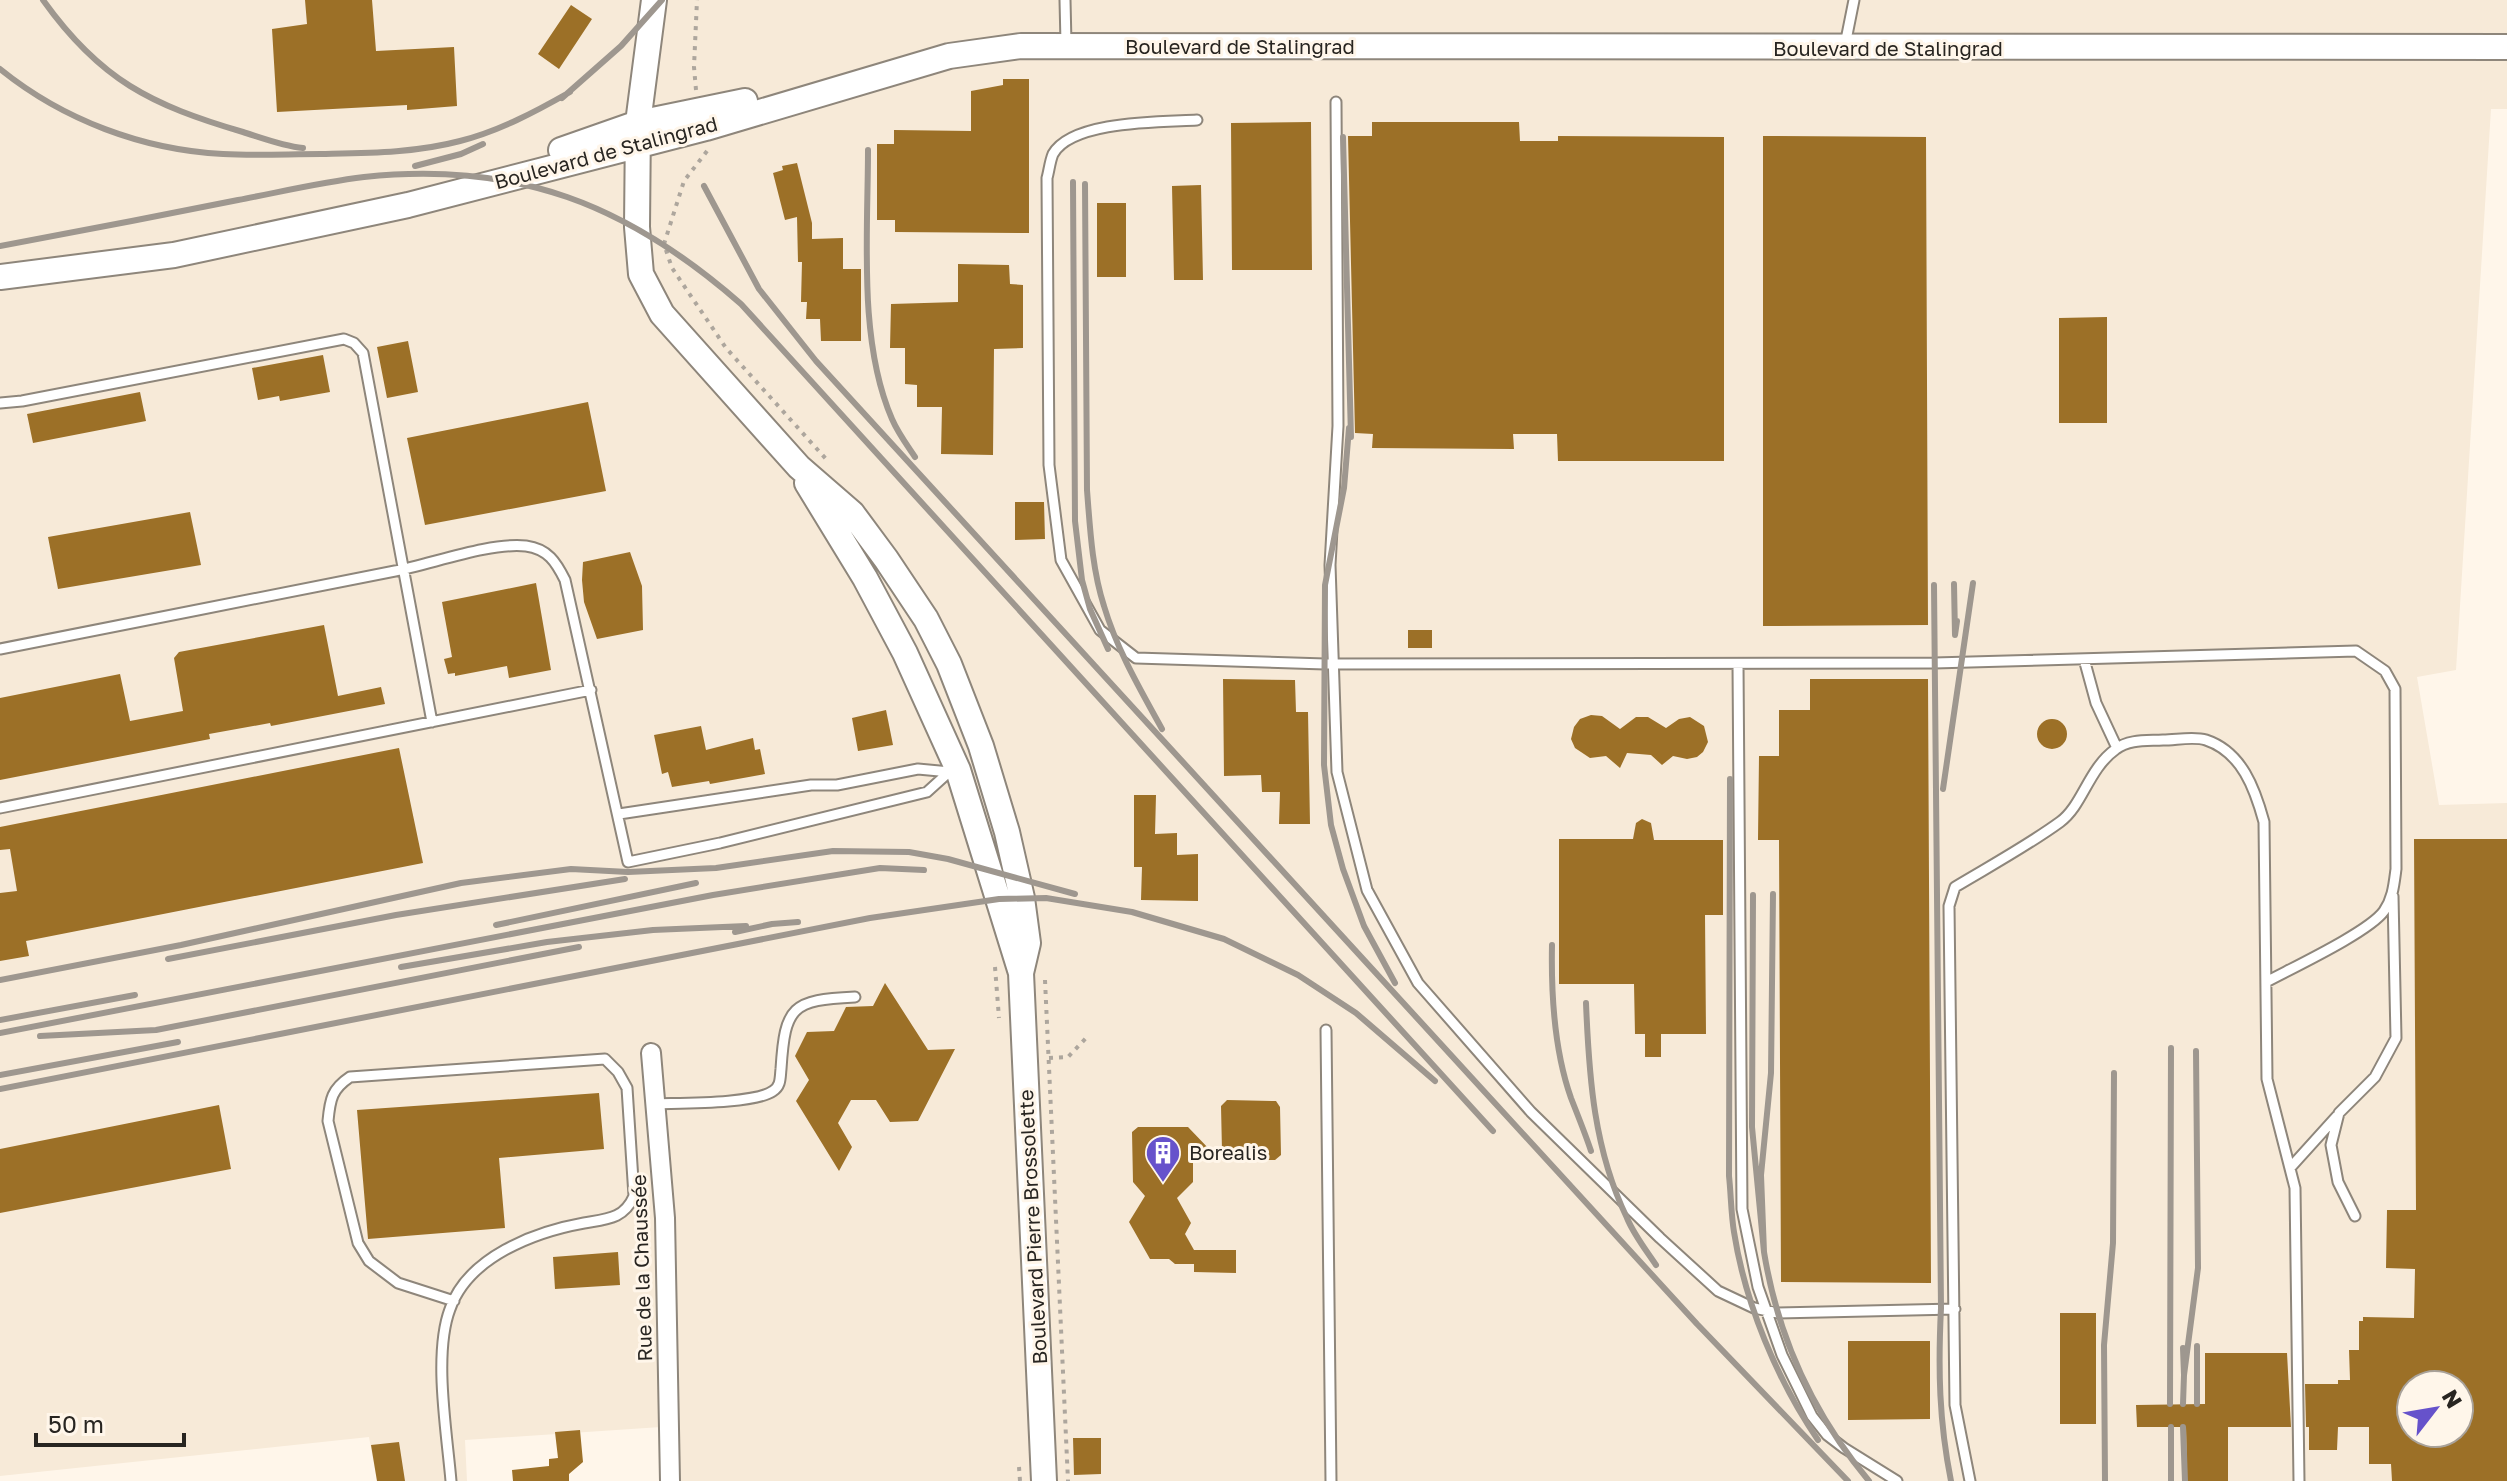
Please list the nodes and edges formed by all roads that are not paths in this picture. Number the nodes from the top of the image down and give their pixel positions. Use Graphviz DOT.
graph roads {
  1 [pos="654,0"];
  2 [pos="1065,0"];
  3 [pos="1854,0"];
  4 [pos="1066,46"];
  5 [pos="2507,47"];
  6 [pos="1844,48"];
  7 [pos="866,80"];
  8 [pos="1336,102"];
  9 [pos="1197,120"];
  10 [pos="638,142"];
  11 [pos="0,277"];
  12 [pos="0,403"];
  13 [pos="799,467"];
  14 [pos="403,570"];
  15 [pos="0,649"];
  16 [pos="2084,659"];
  17 [pos="1335,664"];
  18 [pos="1738,664"];
  19 [pos="591,690"];
  20 [pos="432,722"];
  21 [pos="2117,748"];
  22 [pos="986,761"];
  23 [pos="953,771"];
  24 [pos="0,808"];
  25 [pos="619,814"];
  26 [pos="2393,893"];
  27 [pos="1021,973"];
  28 [pos="2266,982"];
  29 [pos="855,997"];
  30 [pos="1326,1030"];
  31 [pos="651,1053"];
  32 [pos="655,1104"];
  33 [pos="2339,1113"];
  34 [pos="2290,1168"];
  35 [pos="2355,1216"];
  36 [pos="454,1301"];
  37 [pos="1955,1309"];
  38 [pos="1766,1310"];
  39 [pos="451,1481"];
  40 [pos="670,1481"];
  41 [pos="1044,1481"];
  42 [pos="1331,1481"];
  43 [pos="1897,1481"];
  44 [pos="1970,1481"];
  45 [pos="2299,1481"];
  1 -- 10 [label="main road, Boulevard Pierre Brossolette"];
  2 -- 4 [label="lane"];
  3 -- 6 [label="lane"];
  4 -- 6 [label="main road, Boulevard de Stalingrad"];
  4 -- 7 [label="main road, Boulevard de Stalingrad"];
  5 -- 6 [label="main road, Boulevard de Stalingrad"];
  7 -- 10 [label="main road, Boulevard de Stalingrad"];
  7 -- 10 [label="main road"];
  7 -- 10 [label="main road"];
  8 -- 17 [label="lane"];
  9 -- 17 [label="lane"];
  10 -- 11 [label="main road, Boulevard de Stalingrad"];
  10 -- 13 [label="main road, Boulevard Pierre Brossolette"];
  12 -- 14 [label="lane"];
  13 -- 22 [label="main road, Boulevard Pierre Brossolette"];
  13 -- 23 [label="main road, Boulevard Pierre Brossolette"];
  14 -- 15 [label="lane"];
  14 -- 19 [label="lane"];
  14 -- 20 [label="lane"];
  16 -- 18 [label="lane"];
  16 -- 21 [label="lane"];
  16 -- 26 [label="lane"];
  17 -- 18 [label="lane"];
  17 -- 38 [label="lane"];
  18 -- 38 [label="lane"];
  19 -- 20 [label="lane"];
  19 -- 25 [label="lane"];
  20 -- 24 [label="lane"];
  21 -- 28 [label="lane"];
  21 -- 37 [label="lane"];
  22 -- 23 [label="main road"];
  22 -- 27 [label="main road, Boulevard Pierre Brossolette"];
  23 -- 25 [label="lane"];
  23 -- 25 [label="lane"];
  23 -- 27 [label="main road, Boulevard Pierre Brossolette"];
  26 -- 28 [label="lane"];
  26 -- 33 [label="lane"];
  27 -- 41 [label="main road, Boulevard Pierre Brossolette"];
  28 -- 34 [label="lane"];
  29 -- 32 [label="lane"];
  30 -- 42 [label="lane"];
  31 -- 32 [label="street, Rue de la Chaussée"];
  32 -- 40 [label="street, Rue de la Chaussée"];
  33 -- 34 [label="lane"];
  33 -- 35 [label="lane"];
  34 -- 45 [label="lane"];
  36 -- 36 [label="lane"];
  36 -- 39 [label="lane"];
  37 -- 38 [label="lane"];
  37 -- 44 [label="lane"];
  38 -- 43 [label="lane"];
}
